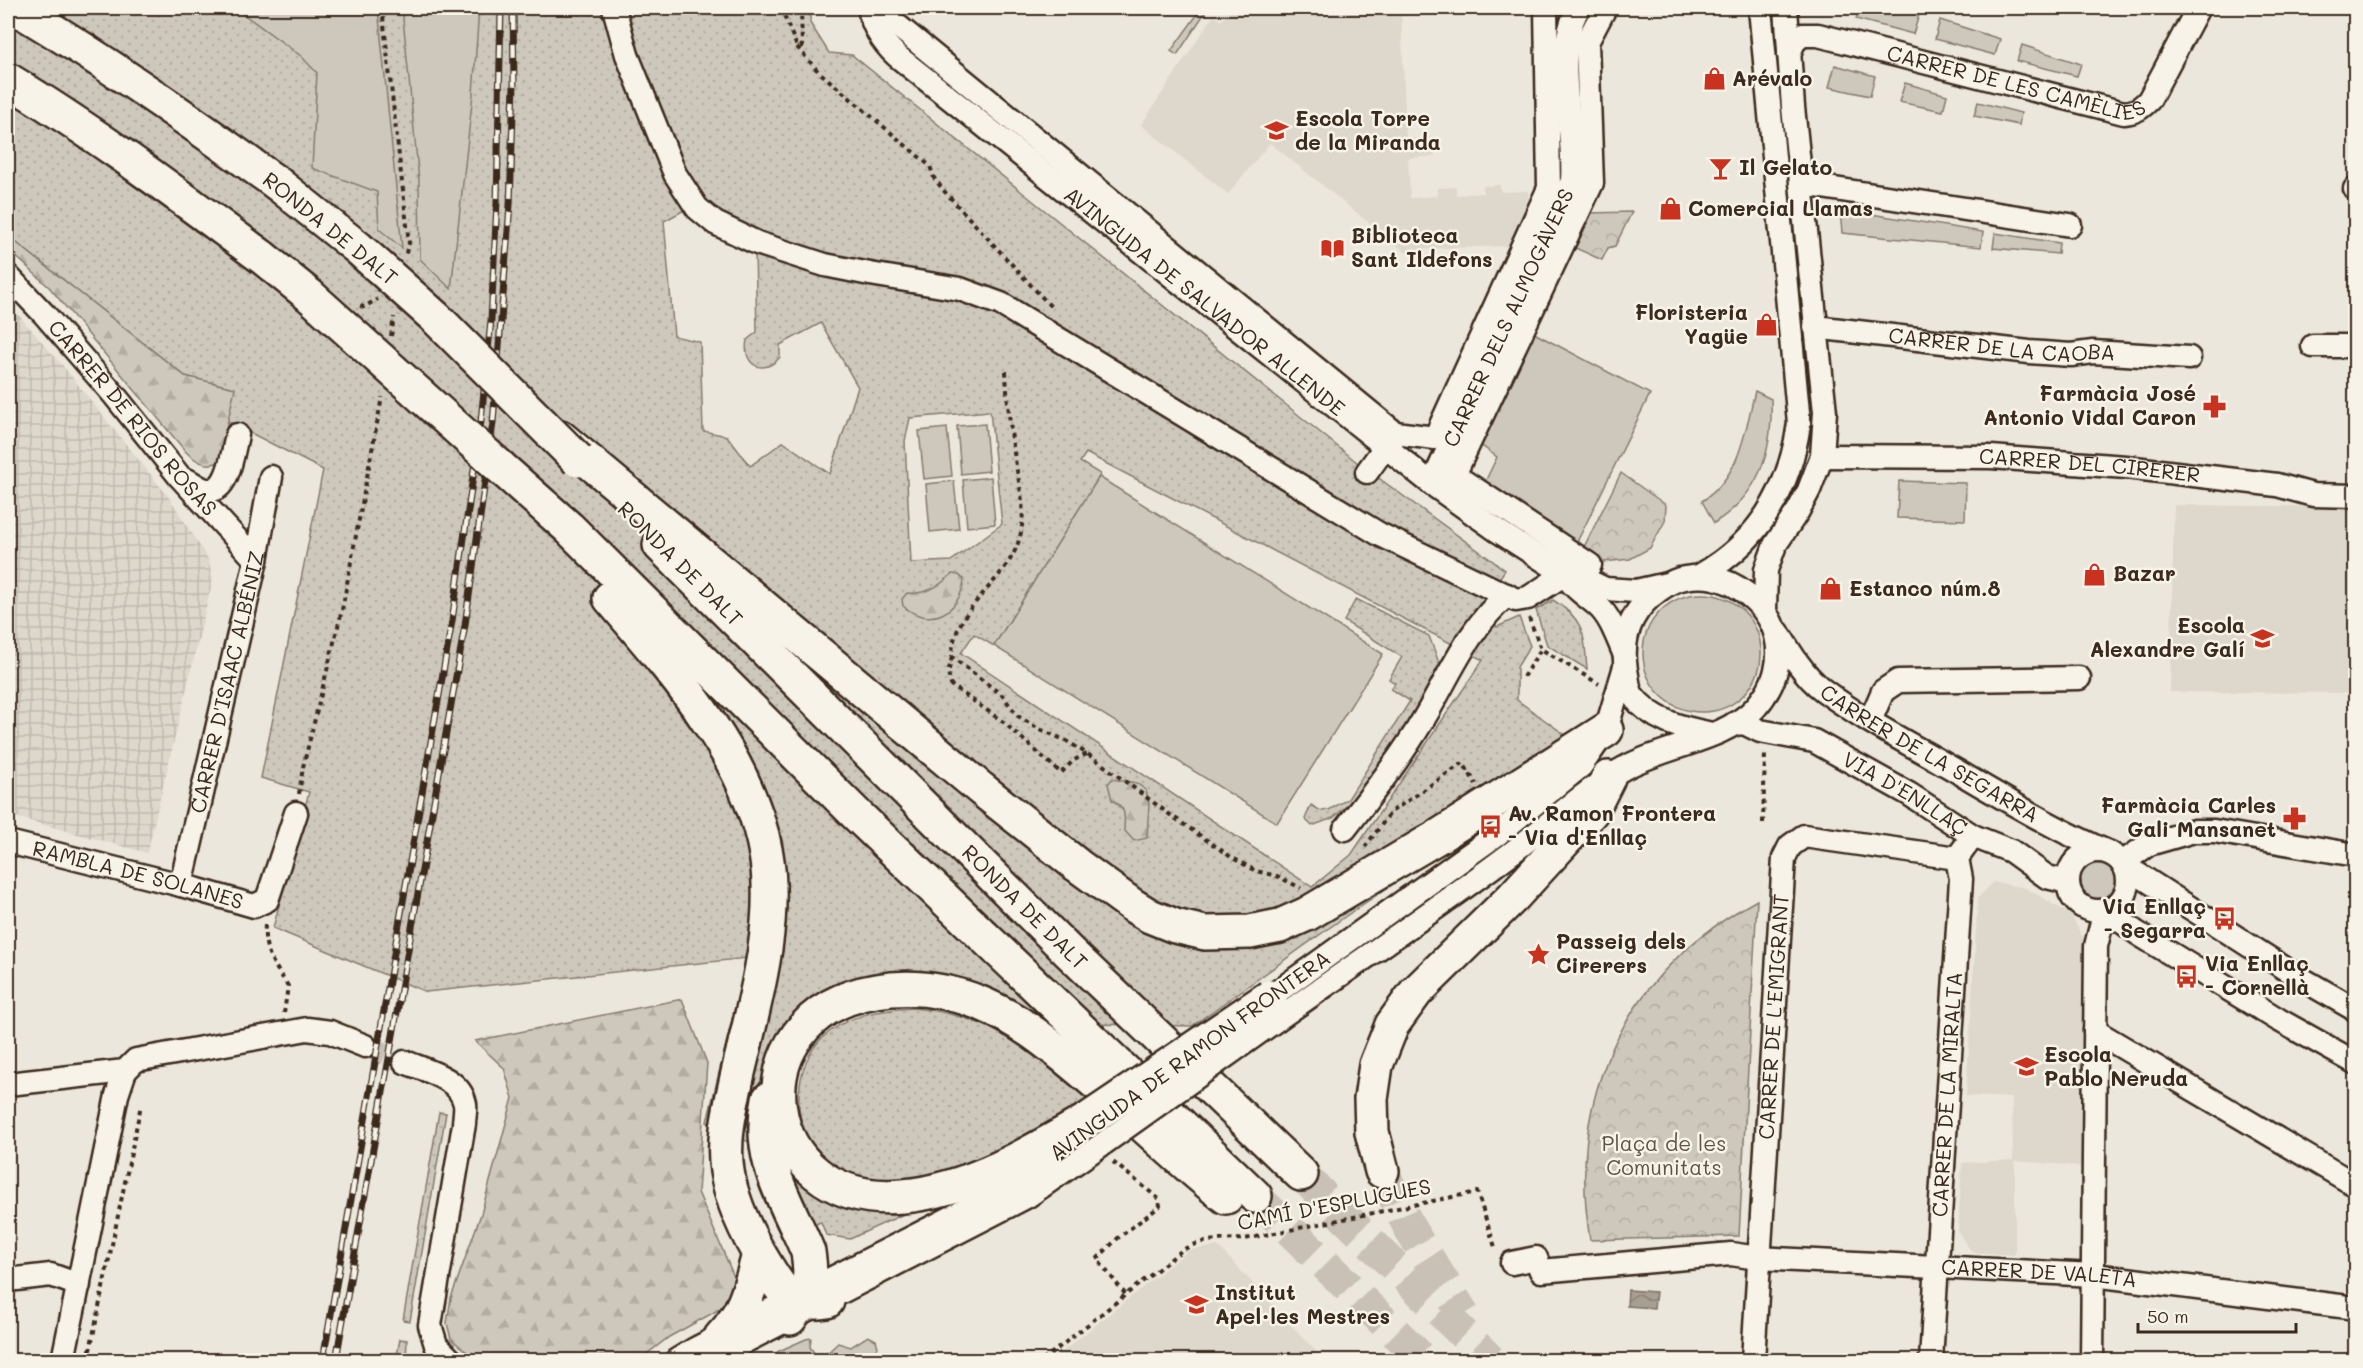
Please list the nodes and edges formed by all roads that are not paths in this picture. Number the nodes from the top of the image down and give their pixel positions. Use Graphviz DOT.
graph roads {
  1 [pos="16,8"];
  2 [pos="614,8"];
  3 [pos="869,8"];
  4 [pos="888,8"];
  5 [pos="1546,8"];
  6 [pos="1578,8"];
  7 [pos="1605,8"];
  8 [pos="1760,8"];
  9 [pos="1786,8"];
  10 [pos="2198,8"];
  11 [pos="1788,54"];
  12 [pos="8,80"];
  13 [pos="1802,184"];
  14 [pos="2070,225"];
  15 [pos="8,276"];
  16 [pos="1815,327"];
  17 [pos="2313,346"];
  18 [pos="2355,346"];
  19 [pos="2189,358"];
  20 [pos="237,435"];
  21 [pos="1391,440"];
  22 [pos="1822,456"];
  23 [pos="578,457"];
  24 [pos="1367,472"];
  25 [pos="180,477"];
  26 [pos="271,477"];
  27 [pos="1432,483"];
  28 [pos="2355,496"];
  29 [pos="567,537"];
  30 [pos="256,560"];
  31 [pos="1590,565"];
  32 [pos="1565,574"];
  33 [pos="1698,576"];
  34 [pos="1667,584"];
  35 [pos="1507,595"];
  36 [pos="1769,617"];
  37 [pos="1625,660"];
  38 [pos="2079,678"];
  39 [pos="1870,721"];
  40 [pos="1734,724"];
  41 [pos="1606,730"];
  42 [pos="1712,734"];
  43 [pos="1608,778"];
  44 [pos="296,813"];
  45 [pos="1345,829"];
  46 [pos="1973,836"];
  47 [pos="8,842"];
  48 [pos="2355,855"];
  49 [pos="1957,858"];
  50 [pos="2120,864"];
  51 [pos="2068,882"];
  52 [pos="181,885"];
  53 [pos="2109,909"];
  54 [pos="1274,1008"];
  55 [pos="2355,1010"];
  56 [pos="2095,1031"];
  57 [pos="365,1046"];
  58 [pos="790,1047"];
  59 [pos="405,1062"];
  60 [pos="2355,1063"];
  61 [pos="125,1071"];
  62 [pos="8,1084"];
  63 [pos="1100,1136"];
  64 [pos="1382,1171"];
  65 [pos="1301,1174"];
  66 [pos="2352,1183"];
  67 [pos="759,1254"];
  68 [pos="1758,1258"];
  69 [pos="1512,1263"];
  70 [pos="1936,1268"];
  71 [pos="2094,1275"];
  72 [pos="8,1280"];
  73 [pos="79,1285"];
  74 [pos="804,1302"];
  75 [pos="2355,1308"];
  76 [pos="717,1348"];
  77 [pos="63,1360"];
  78 [pos="451,1360"];
  79 [pos="677,1360"];
  80 [pos="1753,1360"];
  81 [pos="1931,1360"];
  82 [pos="2092,1360"];
  1 -- 23 [label="highway, RONDA DE DALT, bridge"];
  2 -- 35 [label="street"];
  3 -- 21 [label="street, AVINGUDA DE SALVADOR ALLENDE"];
  4 -- 21 [label="street"];
  5 -- 21 [label="street"];
  6 -- 27 [label="street, CARRER DELS ALMOGÀVERS"];
  7 -- 31 [label="street"];
  8 -- 33 [label="street"];
  9 -- 11 [label="street"];
  10 -- 11 [label="street, CARRER DE LES CAMÈLIES"];
  11 -- 13 [label="street"];
  12 -- 29 [label="highway, bridge"];
  13 -- 14 [label="street"];
  13 -- 16 [label="street"];
  15 -- 25 [label="street, CARRER DE RIOS ROSAS"];
  16 -- 19 [label="street, CARRER DE LA CAOBA"];
  16 -- 22 [label="street"];
  17 -- 18 [label="street"];
  20 -- 25 [label="street"];
  21 -- 24 [label="street"];
  21 -- 27 [label="street, AVINGUDA DE SALVADOR ALLENDE"];
  22 -- 28 [label="street, CARRER DEL CIRERER"];
  22 -- 36 [label="street"];
  23 -- 41 [label="highway"];
  23 -- 65 [label="highway, RONDA DE DALT"];
  25 -- 30 [label="street, CARRER DE RIOS ROSAS"];
  26 -- 30 [label="street, CARRER D'ISAAC ALBÉNIZ"];
  27 -- 32 [label="street, AVINGUDA DE SALVADOR ALLENDE"];
  29 -- 58 [label="highway"];
  29 -- 67 [label="highway"];
  30 -- 52 [label="street, CARRER D'ISAAC ALBÉNIZ"];
  32 -- 34 [label="street, AVINGUDA DE SALVADOR ALLENDE"];
  32 -- 35 [label="street"];
  32 -- 37 [label="street, AVINGUDA DE SALVADOR ALLENDE"];
  33 -- 34 [label="street"];
  33 -- 36 [label="street"];
  34 -- 37 [label="street"];
  35 -- 45 [label="street"];
  36 -- 39 [label="street, CARRER DE LA SEGARRA"];
  36 -- 40 [label="street"];
  37 -- 41 [label="street, AVINGUDA DE RAMON FRONTERA"];
  37 -- 42 [label="street"];
  38 -- 39 [label="street"];
  39 -- 50 [label="street, CARRER DE LA SEGARRA"];
  40 -- 42 [label="street"];
  40 -- 46 [label="street, VIA D'ENLLAÇ"];
  41 -- 54 [label="street, AVINGUDA DE RAMON FRONTERA"];
  42 -- 43 [label="street, AVINGUDA DE RAMON FRONTERA"];
  43 -- 54 [label="street, AVINGUDA DE RAMON FRONTERA"];
  43 -- 64 [label="highway"];
  44 -- 52 [label="street, RAMBLA DE SOLANES"];
  46 -- 49 [label="street"];
  46 -- 51 [label="street, VIA D'ENLLAÇ"];
  47 -- 52 [label="street, RAMBLA DE SOLANES"];
  48 -- 50 [label="street"];
  49 -- 68 [label="street, CARRER DE L'EMIGRANT"];
  49 -- 70 [label="street, CARRER DE LA MIRALTA"];
  50 -- 51 [label="street"];
  50 -- 53 [label="street"];
  50 -- 55 [label="street"];
  51 -- 53 [label="street"];
  53 -- 56 [label="street"];
  53 -- 60 [label="street"];
  54 -- 63 [label="highway, bridge"];
  56 -- 66 [label="street"];
  56 -- 71 [label="street"];
  57 -- 61 [label="street"];
  58 -- 63 [label="highway"];
  58 -- 74 [label="highway"];
  59 -- 78 [label="street"];
  61 -- 62 [label="street"];
  61 -- 73 [label="street"];
  63 -- 74 [label="street, AVINGUDA DE RAMON FRONTERA"];
  67 -- 74 [label="highway"];
  67 -- 76 [label="highway"];
  68 -- 69 [label="street, CARRER DE VALETA"];
  68 -- 70 [label="street, CARRER DE VALETA"];
  68 -- 80 [label="street, CARRER DE L'EMIGRANT"];
  70 -- 71 [label="street, CARRER DE VALETA"];
  70 -- 81 [label="street, CARRER DE LA MIRALTA"];
  71 -- 75 [label="street, CARRER DE VALETA"];
  71 -- 82 [label="street"];
  72 -- 73 [label="street"];
  73 -- 77 [label="street"];
  74 -- 76 [label="street, AVINGUDA DE RAMON FRONTERA"];
  76 -- 79 [label="street, AVINGUDA DE RAMON FRONTERA"];
}
